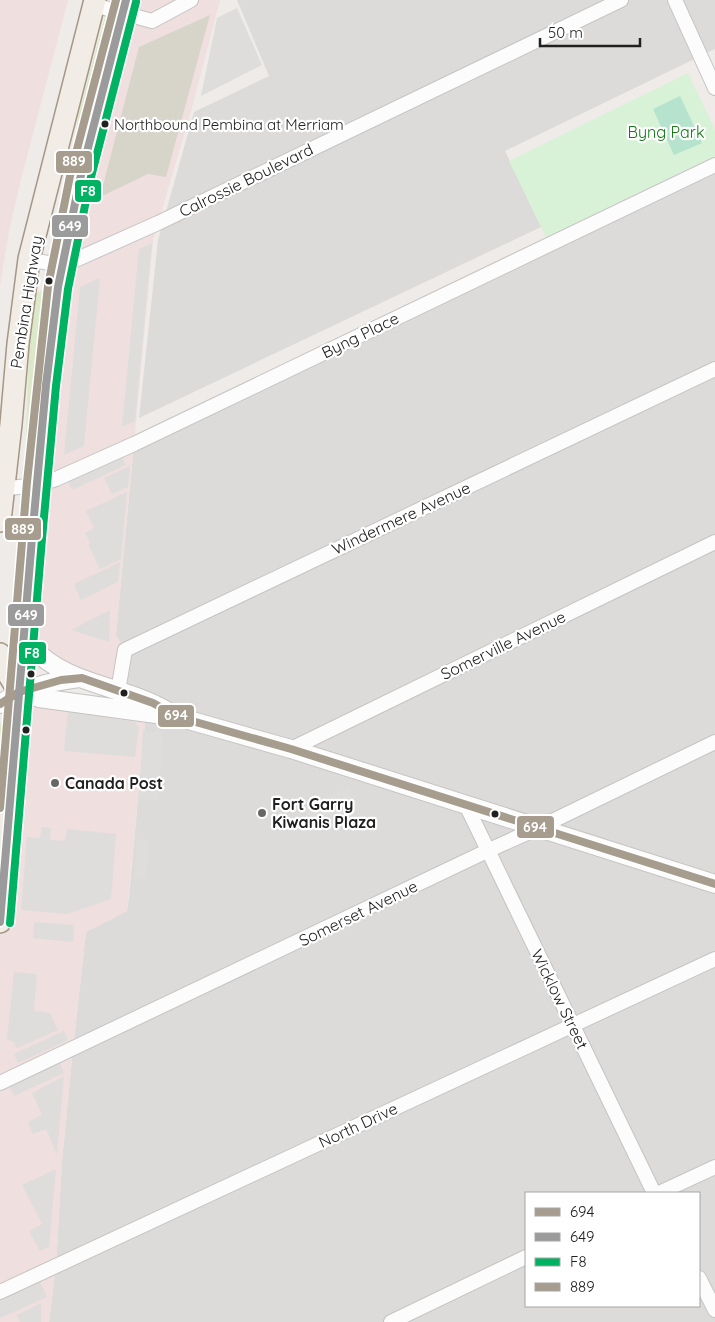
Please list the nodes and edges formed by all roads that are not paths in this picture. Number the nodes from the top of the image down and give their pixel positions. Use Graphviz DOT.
graph roads {
  1 [pos="191,0"];
  2 [pos="621,0"];
  3 [pos="674,0"];
  4 [pos="95,2"];
  5 [pos="125,6"];
  6 [pos="715,88"];
  7 [pos="715,165"];
  8 [pos="29,260"];
  9 [pos="62,266"];
  10 [pos="715,369"];
  11 [pos="37,486"];
  12 [pos="2,488"];
  13 [pos="0,521"];
  14 [pos="715,542"];
  15 [pos="23,631"];
  16 [pos="0,654"];
  17 [pos="82,678"];
  18 [pos="118,691"];
  19 [pos="18,692"];
  20 [pos="0,704"];
  21 [pos="95,706"];
  22 [pos="178,717"];
  23 [pos="715,742"];
  24 [pos="291,749"];
  25 [pos="466,805"];
  26 [pos="538,828"];
  27 [pos="487,851"];
  28 [pos="715,884"];
  29 [pos="0,922"];
  30 [pos="715,959"];
  31 [pos="572,1025"];
  32 [pos="0,1083"];
  33 [pos="715,1167"];
  34 [pos="654,1192"];
  35 [pos="661,1192"];
  36 [pos="525,1257"];
  37 [pos="700,1280"];
  38 [pos="0,1292"];
  39 [pos="715,1310"];
  40 [pos="391,1322"];
  1 -- 5 [label="street"];
  2 -- 9 [label="street, Calrossie Boulevard"];
  3 -- 6 [label="street"];
  4 -- 5 [label="street"];
  4 -- 8 [label="main road, Pembina Highway"];
  5 -- 9 [label="main road, Pembina Highway"];
  7 -- 11 [label="street, Byng Place"];
  8 -- 9 [label="street"];
  8 -- 12 [label="main road, Pembina Highway"];
  9 -- 11 [label="main road, Pembina Highway"];
  10 -- 18 [label="street, Windermere Avenue"];
  11 -- 12 [label="street, Byng Place"];
  11 -- 15 [label="main road, Pembina Highway"];
  12 -- 13 [label="main road, Pembina Highway"];
  14 -- 24 [label="street, Somerville Avenue"];
  15 -- 17 [label="street"];
  15 -- 19 [label="main road, Pembina Highway"];
  16 -- 19 [label="main road"];
  17 -- 18 [label="street"];
  17 -- 19 [label="street"];
  18 -- 21 [label="street"];
  18 -- 22 [label="street"];
  19 -- 20 [label="street"];
  19 -- 21 [label="street"];
  19 -- 29 [label="main road, Pembina Highway"];
  21 -- 22 [label="street"];
  22 -- 24 [label="street"];
  23 -- 26 [label="street, Somerset Avenue"];
  24 -- 25 [label="street"];
  25 -- 26 [label="street"];
  25 -- 27 [label="street, Wicklow Street"];
  26 -- 27 [label="street, Somerset Avenue"];
  26 -- 28 [label="street"];
  27 -- 31 [label="street, Wicklow Street"];
  27 -- 32 [label="street, Somerset Avenue"];
  30 -- 31 [label="street, North Drive"];
  31 -- 34 [label="street, Wicklow Street"];
  31 -- 38 [label="street, North Drive"];
  33 -- 35 [label="street"];
  36 -- 40 [label="street"];
  37 -- 39 [label="street"];
}
